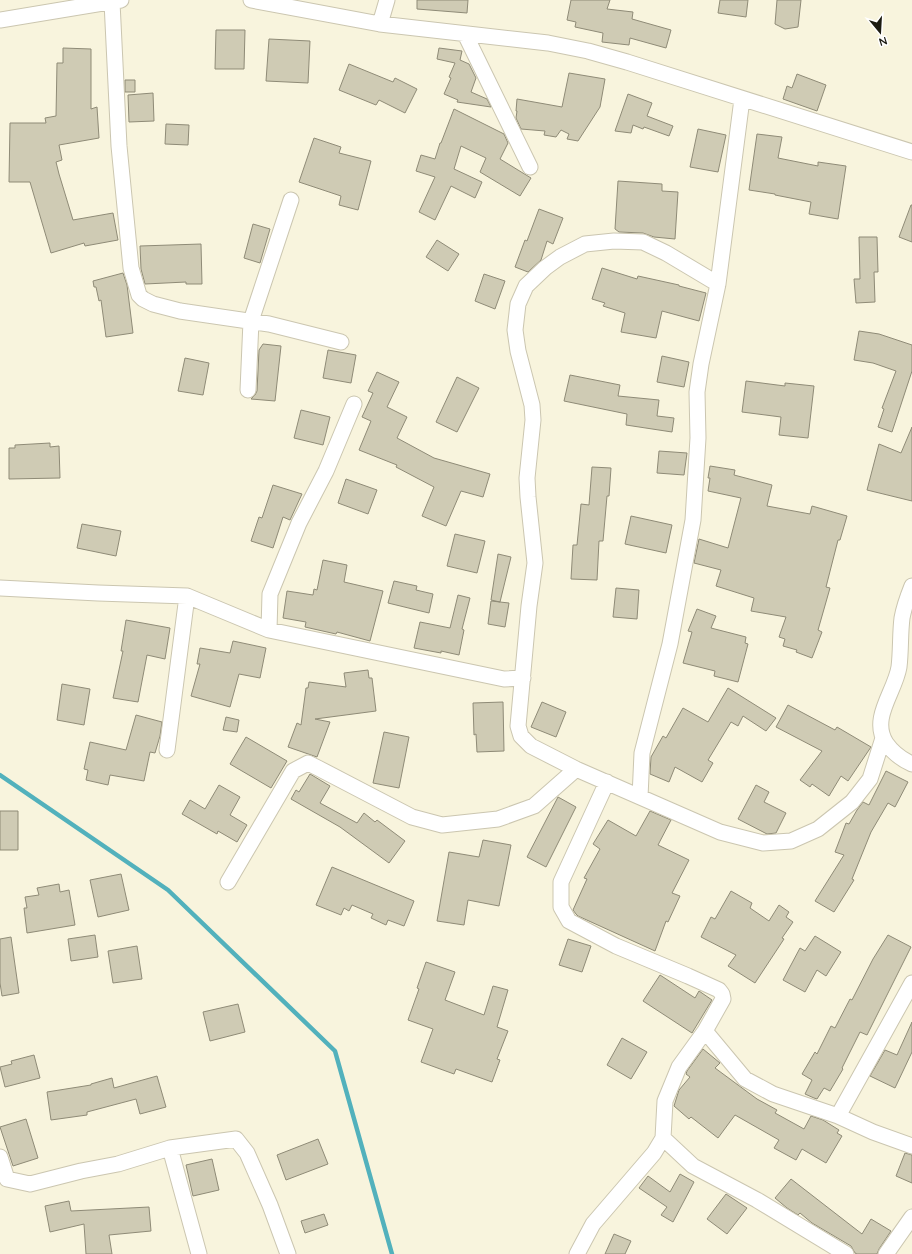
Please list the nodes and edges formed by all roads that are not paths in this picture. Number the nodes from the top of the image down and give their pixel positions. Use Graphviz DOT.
graph roads {
  1 [pos="251,0"];
  2 [pos="387,0"];
  3 [pos="116,1"];
  4 [pos="0,20"];
  5 [pos="380,24"];
  6 [pos="465,34"];
  7 [pos="742,99"];
  8 [pos="912,152"];
  9 [pos="530,167"];
  10 [pos="292,200"];
  11 [pos="718,284"];
  12 [pos="251,321"];
  13 [pos="341,342"];
  14 [pos="248,390"];
  15 [pos="354,404"];
  16 [pos="912,586"];
  17 [pos="0,588"];
  18 [pos="187,596"];
  19 [pos="269,630"];
  20 [pos="523,678"];
  21 [pos="883,738"];
  22 [pos="167,750"];
  23 [pos="912,764"];
  24 [pos="576,768"];
  25 [pos="607,782"];
  26 [pos="640,797"];
  27 [pos="228,882"];
  28 [pos="912,983"];
  29 [pos="705,1030"];
  30 [pos="838,1116"];
  31 [pos="663,1138"];
  32 [pos="912,1146"];
  33 [pos="170,1148"];
  34 [pos="0,1157"];
  35 [pos="912,1217"];
  36 [pos="199,1254"];
  37 [pos="288,1254"];
  38 [pos="576,1254"];
  39 [pos="846,1254"];
  40 [pos="886,1254"];
  1 -- 5 [label="street"];
  2 -- 5 [label="street"];
  3 -- 4 [label="street"];
  3 -- 12 [label="street"];
  5 -- 6 [label="street"];
  6 -- 7 [label="street"];
  6 -- 9 [label="street"];
  7 -- 8 [label="street"];
  7 -- 11 [label="street"];
  10 -- 12 [label="street"];
  11 -- 20 [label="street"];
  11 -- 26 [label="street"];
  12 -- 13 [label="street"];
  12 -- 14 [label="street"];
  15 -- 19 [label="street"];
  16 -- 21 [label="street"];
  17 -- 18 [label="street"];
  18 -- 19 [label="street"];
  18 -- 22 [label="street"];
  19 -- 20 [label="street"];
  20 -- 24 [label="street"];
  21 -- 23 [label="street"];
  21 -- 26 [label="street"];
  24 -- 25 [label="street"];
  24 -- 27 [label="street"];
  25 -- 26 [label="street"];
  25 -- 29 [label="street"];
  28 -- 30 [label="street"];
  29 -- 30 [label="street"];
  29 -- 31 [label="street"];
  30 -- 32 [label="street"];
  31 -- 38 [label="street"];
  31 -- 39 [label="street"];
  33 -- 34 [label="street"];
  33 -- 36 [label="street"];
  33 -- 37 [label="street"];
  35 -- 40 [label="street"];
}
